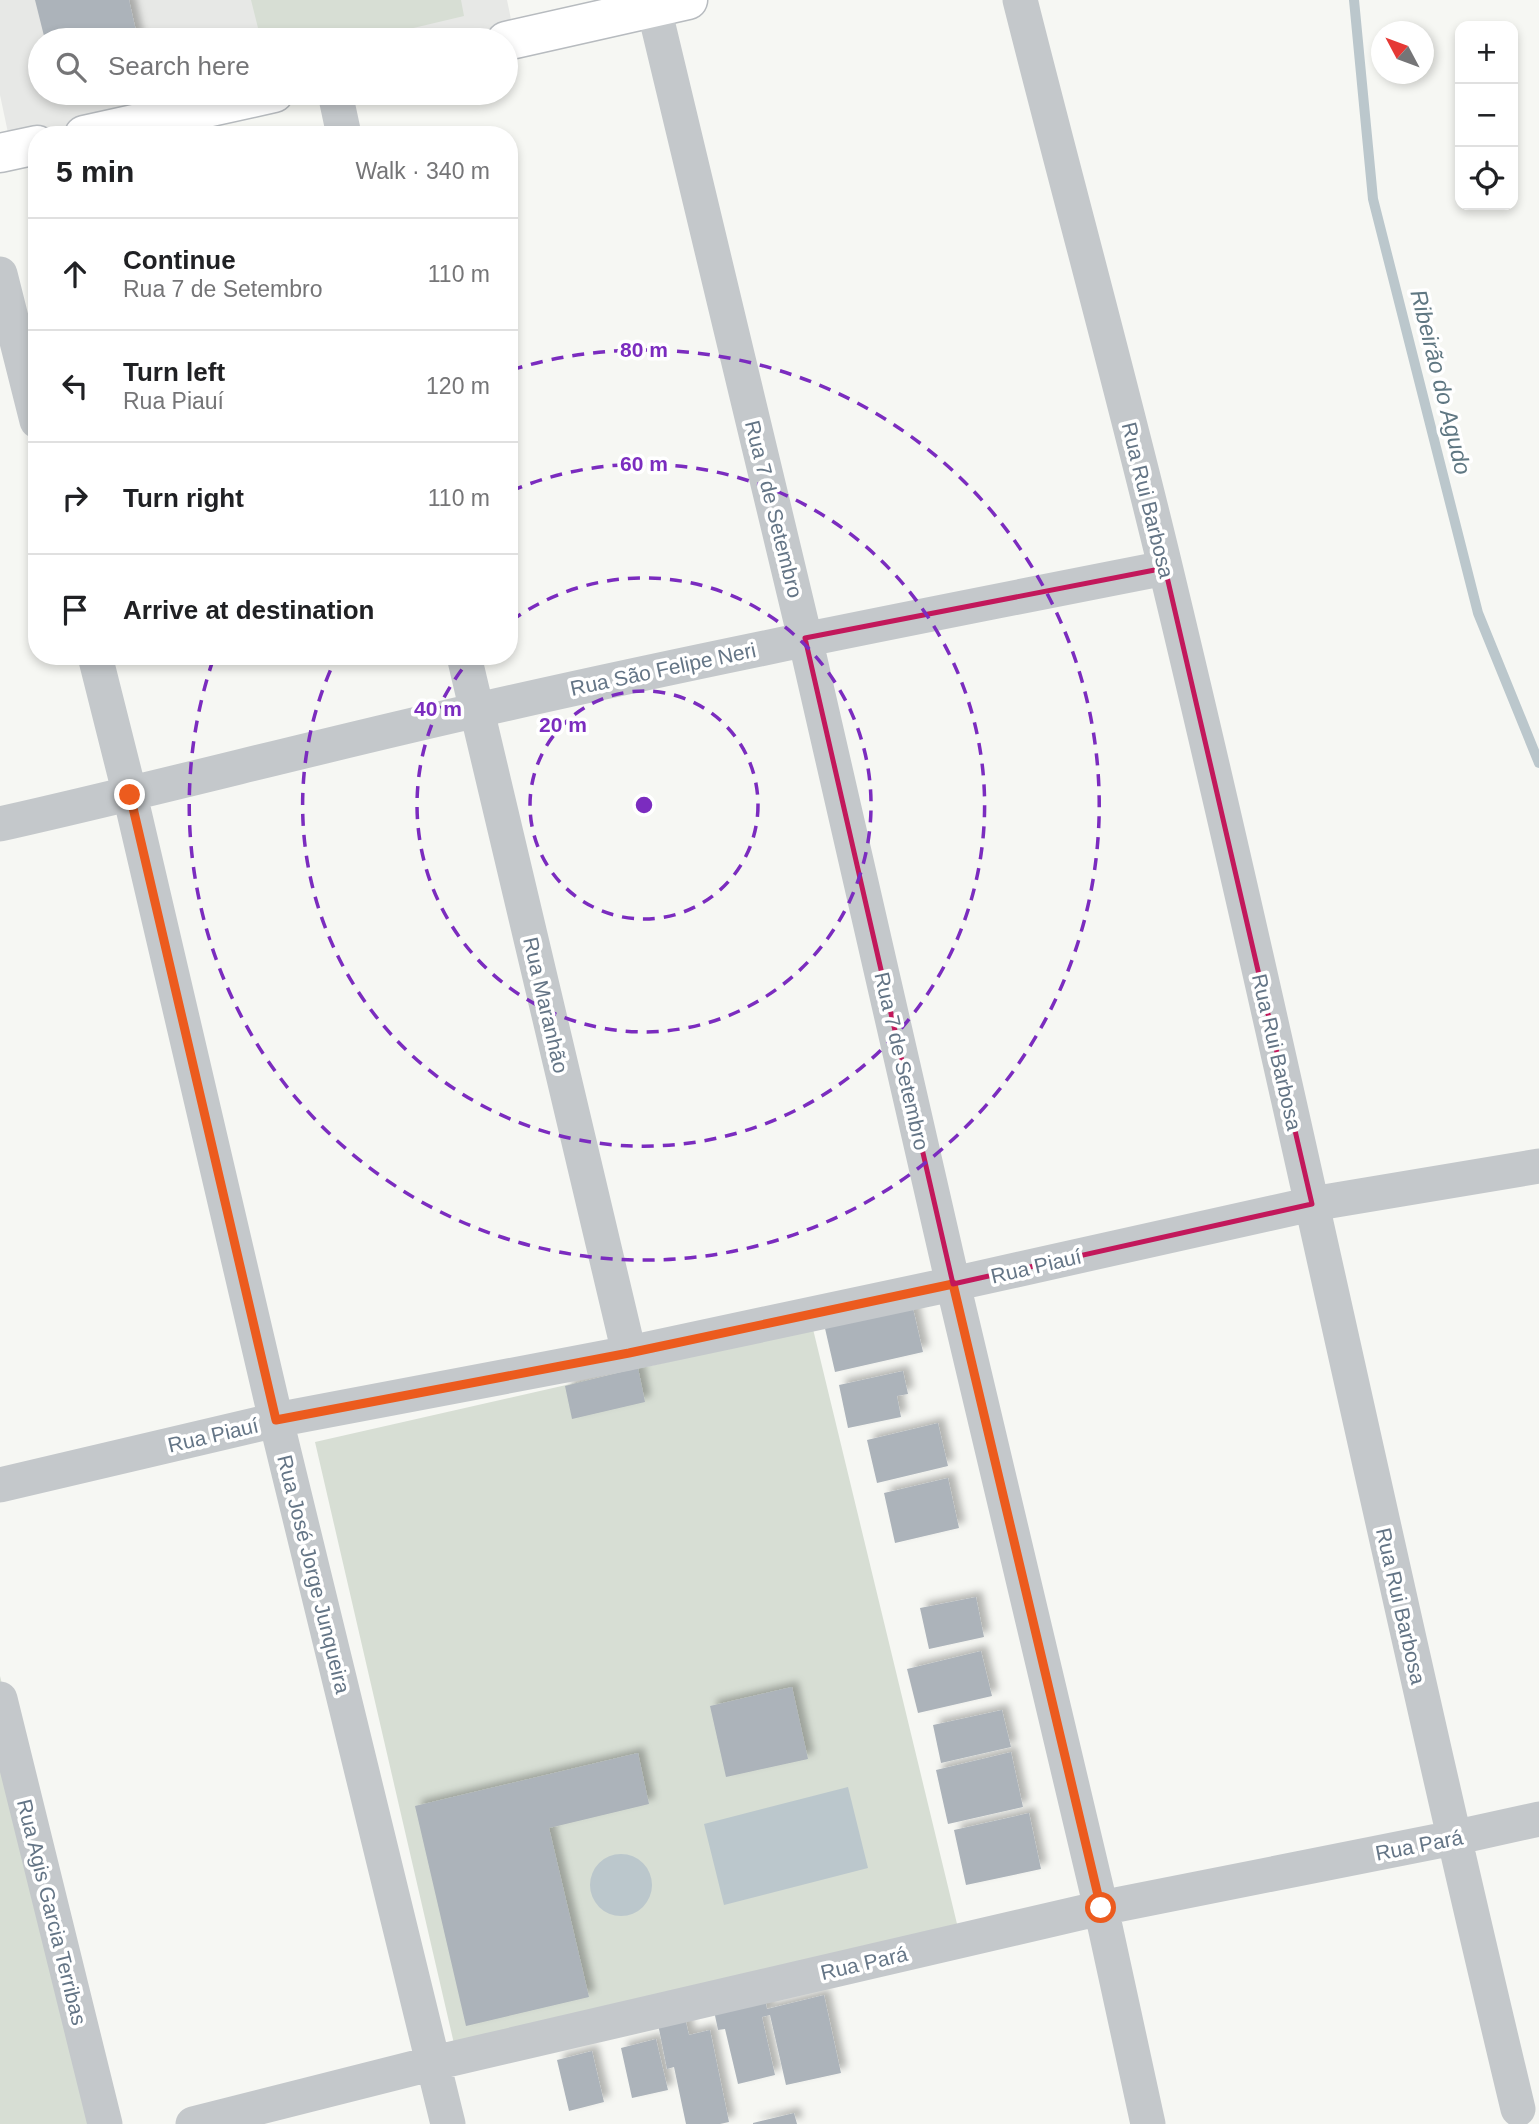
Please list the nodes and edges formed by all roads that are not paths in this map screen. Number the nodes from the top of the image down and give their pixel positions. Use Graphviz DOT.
graph roads {
  1 [pos="1020,0"];
  2 [pos="665,3"];
  3 [pos="518,38"];
  4 [pos="220,105"];
  5 [pos="338,105"];
  6 [pos="125,126"];
  7 [pos="342,126"];
  8 [pos="28,147"];
  9 [pos="0,153"];
  10 [pos="0,274"];
  11 [pos="28,385"];
  12 [pos="1165,568"];
  13 [pos="805,638"];
  14 [pos="97,665"];
  15 [pos="466,665"];
  16 [pos="476,710"];
  17 [pos="130,795"];
  18 [pos="0,824"];
  19 [pos="1539,1166"];
  20 [pos="1312,1204"];
  21 [pos="953,1284"];
  22 [pos="629,1353"];
  23 [pos="276,1420"];
  24 [pos="0,1486"];
  25 [pos="0,1699"];
  26 [pos="1539,1819"];
  27 [pos="1453,1838"];
  28 [pos="1101,1908"];
  29 [pos="434,2063"];
  30 [pos="1518,2109"];
  31 [pos="105,2124"];
  32 [pos="193,2124"];
  33 [pos="448,2124"];
  34 [pos="1148,2124"];
  1 -- 12 [label="street, Rua Rui Barbosa"];
  2 -- 3 [label="main road"];
  2 -- 13 [label="street, Rua 7 de Setembro"];
  4 -- 6 [label="main road"];
  5 -- 7 [label="street"];
  8 -- 9 [label="main road"];
  10 -- 11 [label="street"];
  12 -- 13 [label="street, Rua São Felipe Neri"];
  12 -- 20 [label="street, Rua Rui Barbosa"];
  13 -- 16 [label="street, Rua São Felipe Neri"];
  13 -- 21 [label="street, Rua 7 de Setembro"];
  14 -- 17 [label="street, Rua José Jorge Junqueira"];
  15 -- 16 [label="street, Rua Maranhão"];
  16 -- 17 [label="street, Rua São Felipe Neri"];
  16 -- 22 [label="street, Rua Maranhão"];
  17 -- 18 [label="street, Rua São Felipe Neri"];
  17 -- 23 [label="street, Rua José Jorge Junqueira"];
  19 -- 20 [label="street, Rua Piauí"];
  20 -- 21 [label="street, Rua Piauí"];
  20 -- 27 [label="street, Rua Rui Barbosa"];
  21 -- 22 [label="street, Rua Piauí"];
  21 -- 28 [label="street, Rua 7 de Setembro"];
  22 -- 23 [label="street, Rua Piauí"];
  23 -- 24 [label="street, Rua Piauí"];
  23 -- 29 [label="street, Rua José Jorge Junqueira"];
  25 -- 31 [label="street, Rua Agis Garcia Terribas"];
  26 -- 27 [label="street, Rua Pará"];
  27 -- 28 [label="street, Rua Pará"];
  27 -- 30 [label="street, Rua Rui Barbosa"];
  28 -- 29 [label="street, Rua Pará"];
  28 -- 34 [label="street, Rua 7 de Setembro"];
  29 -- 32 [label="street, Rua Pará"];
  29 -- 33 [label="street, Rua José Jorge Junqueira"];
}
